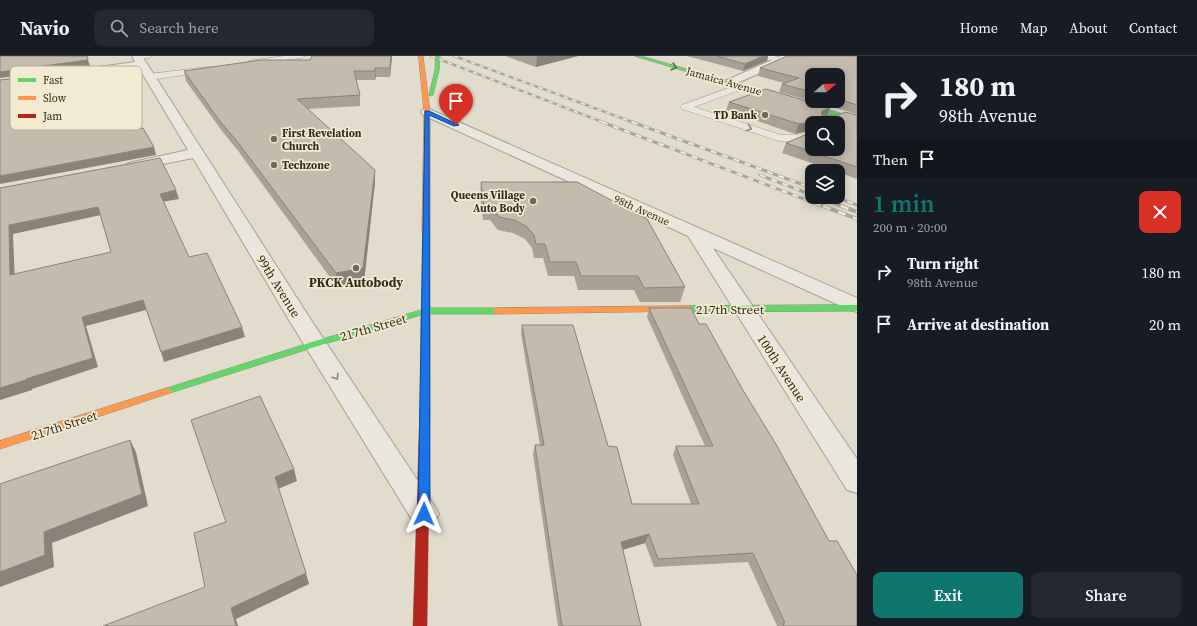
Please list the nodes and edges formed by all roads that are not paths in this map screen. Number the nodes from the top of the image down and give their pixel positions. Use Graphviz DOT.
graph roads {
  1 [pos="301,56"];
  2 [pos="420,56"];
  3 [pos="438,56"];
  4 [pos="637,56"];
  5 [pos="664,56"];
  6 [pos="763,56"];
  7 [pos="785,58"];
  8 [pos="143,62"];
  9 [pos="238,65"];
  10 [pos="118,66"];
  11 [pos="215,68"];
  12 [pos="742,82"];
  13 [pos="729,83"];
  14 [pos="805,96"];
  15 [pos="845,107"];
  16 [pos="857,111"];
  17 [pos="427,112"];
  18 [pos="841,115"];
  19 [pos="857,120"];
  20 [pos="793,132"];
  21 [pos="805,135"];
  22 [pos="779,138"];
  23 [pos="196,153"];
  24 [pos="121,168"];
  25 [pos="695,234"];
  26 [pos="857,307"];
  27 [pos="743,309"];
  28 [pos="426,311"];
  29 [pos="315,344"];
  30 [pos="0,445"];
  31 [pos="857,482"];
  32 [pos="424,514"];
  33 [pos="420,626"];
  1 -- 9 [label="lane"];
  2 -- 17 [label="main road"];
  3 -- 17 [label="main road"];
  4 -- 13 [label="main road, Jamaica Avenue, one-way"];
  5 -- 12 [label="main road, Jamaica Avenue"];
  6 -- 7 [label="lane"];
  7 -- 12 [label="street"];
  8 -- 10 [label="street"];
  8 -- 11 [label="lane"];
  8 -- 23 [label="street, 99th Avenue"];
  12 -- 13 [label="street"];
  12 -- 14 [label="main road, Jamaica Avenue"];
  12 -- 18 [label="main road, Jamaica Avenue"];
  12 -- 22 [label="lane, one-way"];
  15 -- 16 [label="main road"];
  17 -- 25 [label="street, 98th Avenue"];
  17 -- 28 [label="main road"];
  18 -- 19 [label="main road, Jamaica Avenue"];
  20 -- 22 [label="lane"];
  21 -- 22 [label="lane"];
  23 -- 24 [label="street"];
  23 -- 29 [label="street, 99th Avenue"];
  25 -- 26 [label="street, 98th Avenue"];
  25 -- 27 [label="street, 100th Avenue"];
  26 -- 27 [label="main road, 217th Street"];
  27 -- 28 [label="main road, 217th Street"];
  27 -- 31 [label="street, 100th Avenue"];
  28 -- 29 [label="main road, 217th Street"];
  28 -- 32 [label="main road"];
  29 -- 30 [label="main road, 217th Street"];
  29 -- 32 [label="street, 99th Avenue, one-way"];
  32 -- 33 [label="main road"];
}
